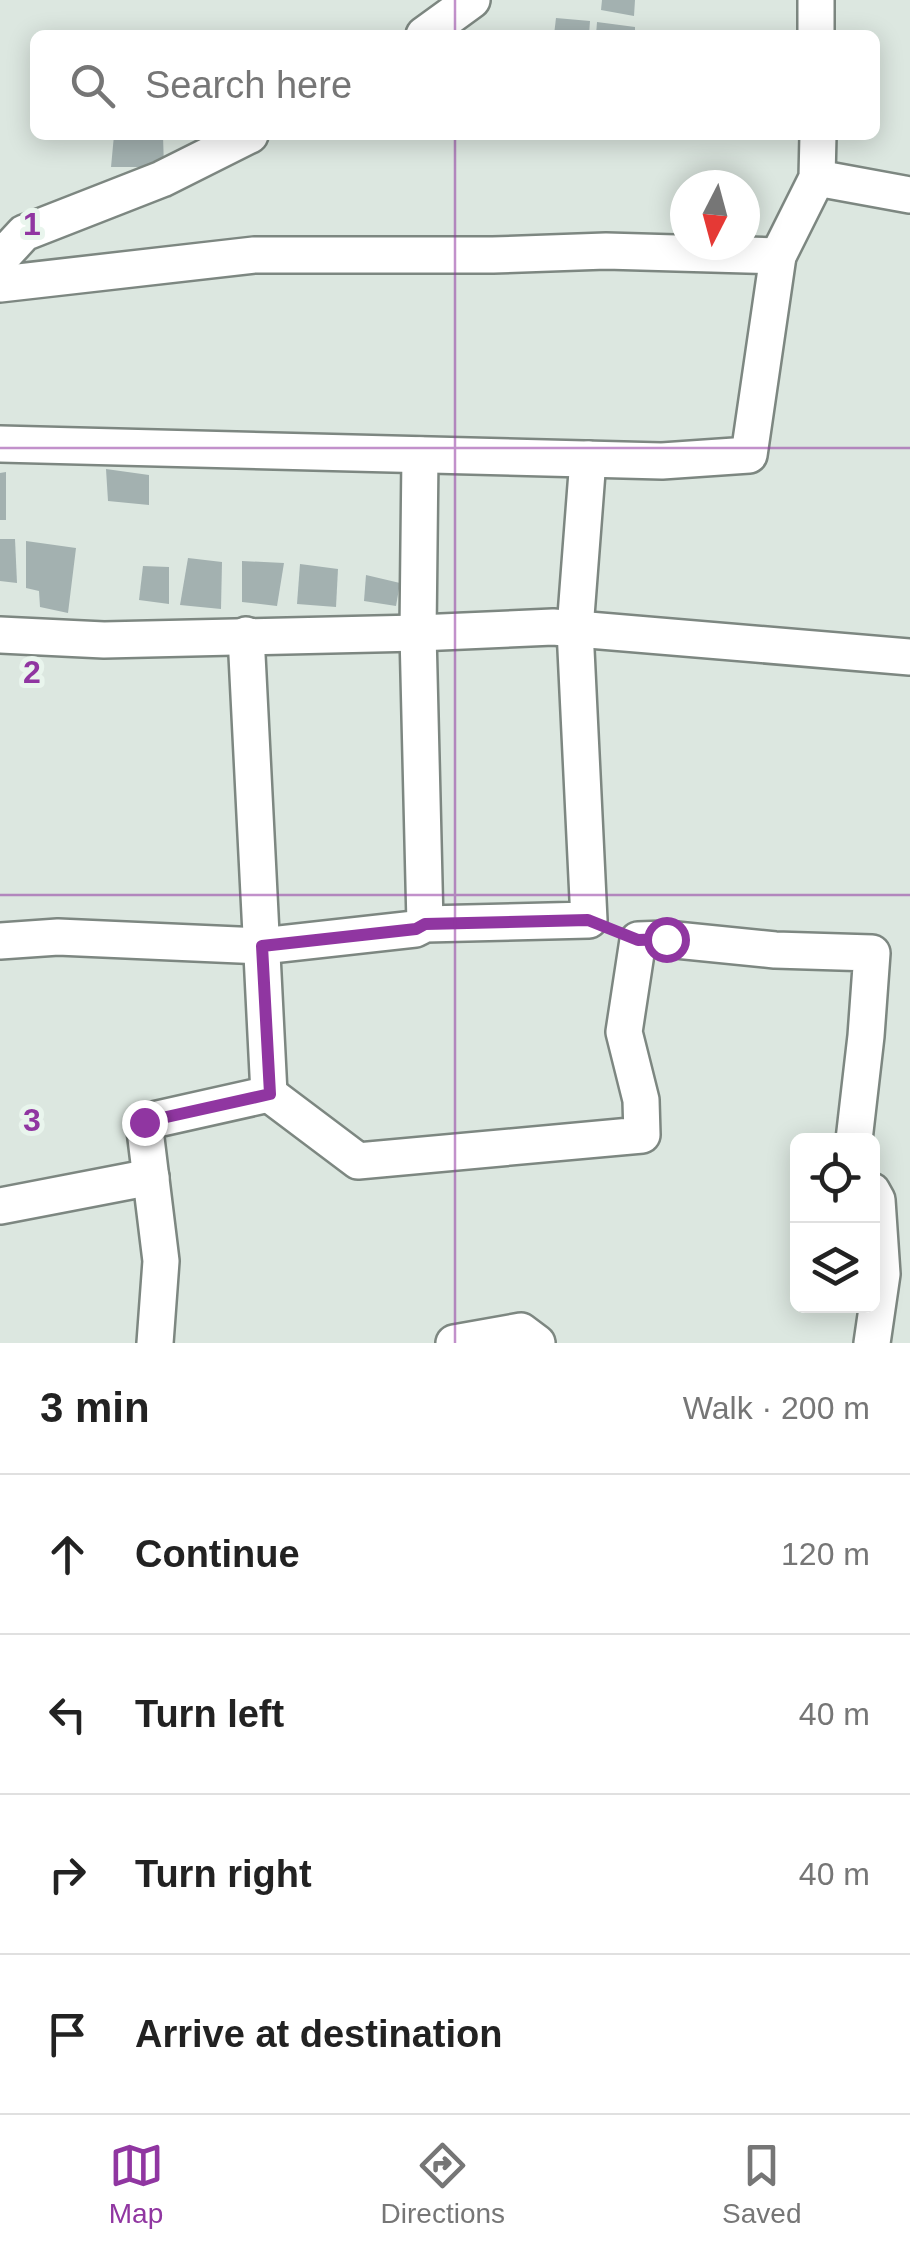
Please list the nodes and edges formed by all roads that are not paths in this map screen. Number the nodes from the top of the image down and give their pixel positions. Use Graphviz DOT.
graph roads {
  1 [pos="472,0"];
  2 [pos="816,0"];
  3 [pos="431,30"];
  4 [pos="816,30"];
  5 [pos="240,140"];
  6 [pos="818,140"];
  7 [pos="817,178"];
  8 [pos="910,195"];
  9 [pos="778,256"];
  10 [pos="0,259"];
  11 [pos="0,284"];
  12 [pos="0,444"];
  13 [pos="420,455"];
  14 [pos="588,459"];
  15 [pos="576,629"];
  16 [pos="418,633"];
  17 [pos="246,635"];
  18 [pos="0,636"];
  19 [pos="910,657"];
  20 [pos="588,920"];
  21 [pos="425,924"];
  22 [pos="638,940"];
  23 [pos="0,941"];
  24 [pos="262,946"];
  25 [pos="270,1094"];
  26 [pos="855,1133"];
  27 [pos="151,1176"];
  28 [pos="0,1206"];
  29 [pos="879,1223"];
  30 [pos="155,1343"];
  31 [pos="454,1343"];
  32 [pos="537,1343"];
  33 [pos="872,1343"];
  1 -- 3 [label="street"];
  2 -- 4 [label="street"];
  5 -- 10 [label="street"];
  6 -- 7 [label="street"];
  7 -- 8 [label="street"];
  7 -- 9 [label="street"];
  9 -- 11 [label="street"];
  9 -- 14 [label="street"];
  12 -- 13 [label="street"];
  13 -- 14 [label="street"];
  13 -- 16 [label="street"];
  14 -- 15 [label="street"];
  15 -- 16 [label="street"];
  15 -- 19 [label="street"];
  15 -- 20 [label="street"];
  16 -- 17 [label="street"];
  16 -- 21 [label="street"];
  17 -- 18 [label="street"];
  17 -- 24 [label="street"];
  20 -- 21 [label="street"];
  20 -- 22 [label="street"];
  21 -- 24 [label="street"];
  22 -- 25 [label="street"];
  22 -- 26 [label="street"];
  23 -- 24 [label="street"];
  24 -- 25 [label="street"];
  25 -- 27 [label="street"];
  27 -- 28 [label="street"];
  27 -- 30 [label="street"];
  29 -- 33 [label="street"];
  31 -- 32 [label="street"];
}
